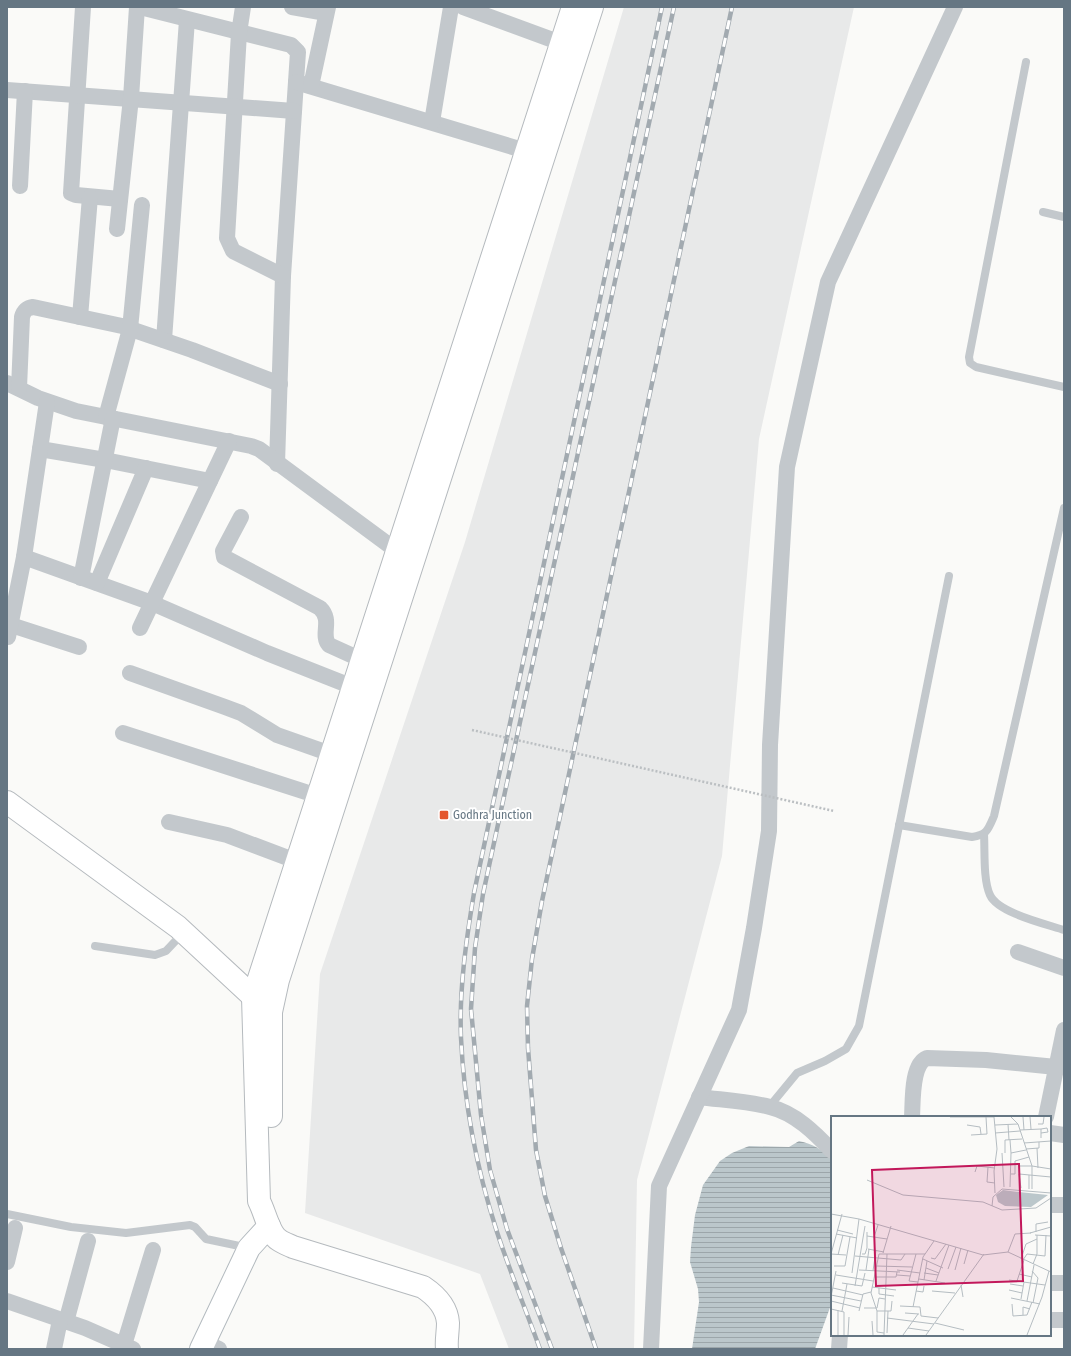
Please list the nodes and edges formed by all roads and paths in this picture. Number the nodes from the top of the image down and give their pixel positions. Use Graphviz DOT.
graph roads {
  1 [pos="83,7"];
  2 [pos="137,7"];
  3 [pos="140,7"];
  4 [pos="243,7"];
  5 [pos="292,7"];
  6 [pos="451,7"];
  7 [pos="463,7"];
  8 [pos="573,7"];
  9 [pos="592,7"];
  10 [pos="955,7"];
  11 [pos="327,10"];
  12 [pos="187,20"];
  13 [pos="239,32"];
  14 [pos="561,43"];
  15 [pos="1026,62"];
  16 [pos="304,84"];
  17 [pos="7,90"];
  18 [pos="25,91"];
  19 [pos="76,94"];
  20 [pos="131,98"];
  21 [pos="182,102"];
  22 [pos="234,107"];
  23 [pos="294,111"];
  24 [pos="432,122"];
  25 [pos="535,153"];
  26 [pos="20,186"];
  27 [pos="90,197"];
  28 [pos="120,199"];
  29 [pos="142,204"];
  30 [pos="1043,212"];
  31 [pos="1064,217"];
  32 [pos="117,229"];
  33 [pos="283,276"];
  34 [pos="80,317"];
  35 [pos="130,329"];
  36 [pos="164,340"];
  37 [pos="280,384"];
  38 [pos="13,386"];
  39 [pos="1064,387"];
  40 [pos="47,402"];
  41 [pos="109,417"];
  42 [pos="229,441"];
  43 [pos="40,449"];
  44 [pos="105,460"];
  45 [pos="277,464"];
  46 [pos="146,468"];
  47 [pos="210,481"];
  48 [pos="1064,508"];
  49 [pos="241,517"];
  50 [pos="406,553"];
  51 [pos="24,557"];
  52 [pos="949,576"];
  53 [pos="81,578"];
  54 [pos="97,583"];
  55 [pos="152,603"];
  56 [pos="140,628"];
  57 [pos="79,647"];
  58 [pos="362,660"];
  59 [pos="130,673"];
  60 [pos="353,687"];
  61 [pos="472,730"];
  62 [pos="123,733"];
  63 [pos="331,754"];
  64 [pos="318,796"];
  65 [pos="7,802"];
  66 [pos="834,811"];
  67 [pos="169,822"];
  68 [pos="899,825"];
  69 [pos="984,834"];
  70 [pos="296,862"];
  71 [pos="1064,930"];
  72 [pos="184,933"];
  73 [pos="94,946"];
  74 [pos="1018,952"];
  75 [pos="212,960"];
  76 [pos="1064,968"];
  77 [pos="269,975"];
  78 [pos="253,997"];
  79 [pos="271,1012"];
  80 [pos="1064,1030"];
  81 [pos="1056,1067"];
  82 [pos="699,1097"];
  83 [pos="769,1107"];
  84 [pos="912,1116"];
  85 [pos="1046,1116"];
  86 [pos="814,1132"];
  87 [pos="831,1133"];
  88 [pos="1051,1133"];
  89 [pos="1064,1135"];
  90 [pos="831,1150"];
  91 [pos="1051,1205"];
  92 [pos="1064,1205"];
  93 [pos="268,1220"];
  94 [pos="11,1221"];
  95 [pos="88,1241"];
  96 [pos="249,1248"];
  97 [pos="153,1250"];
  98 [pos="7,1262"];
  99 [pos="1051,1283"];
  100 [pos="1064,1284"];
  101 [pos="7,1301"];
  102 [pos="1051,1320"];
  103 [pos="1064,1320"];
  104 [pos="63,1321"];
  105 [pos="840,1336"];
  106 [pos="129,1347"];
  107 [pos="208,1347"];
  108 [pos="446,1348"];
  109 [pos="54,1349"];
  110 [pos="651,1349"];
  111 [pos="839,1349"];
  1 -- 19 [label="street"];
  2 -- 20 [label="street"];
  3 -- 12 [label="street"];
  4 -- 13 [label="street"];
  5 -- 11 [label="street"];
  6 -- 24 [label="street"];
  7 -- 14 [label="street"];
  8 -- 14 [label="main road"];
  9 -- 25 [label="main road"];
  10 -- 82 [label="street"];
  11 -- 16 [label="street"];
  12 -- 13 [label="street"];
  12 -- 21 [label="street"];
  13 -- 16 [label="street"];
  13 -- 22 [label="street"];
  14 -- 25 [label="main road"];
  15 -- 39 [label="lane"];
  16 -- 23 [label="street"];
  16 -- 24 [label="street"];
  17 -- 18 [label="street"];
  18 -- 19 [label="street"];
  18 -- 26 [label="street"];
  19 -- 20 [label="street"];
  19 -- 27 [label="street"];
  20 -- 21 [label="street"];
  20 -- 28 [label="street"];
  21 -- 22 [label="street"];
  21 -- 36 [label="street"];
  22 -- 23 [label="street"];
  22 -- 33 [label="street"];
  23 -- 33 [label="street"];
  24 -- 25 [label="street"];
  25 -- 50 [label="main road"];
  27 -- 28 [label="street"];
  27 -- 34 [label="street"];
  28 -- 32 [label="street"];
  29 -- 35 [label="street"];
  30 -- 31 [label="lane"];
  33 -- 37 [label="street"];
  34 -- 35 [label="street"];
  34 -- 38 [label="street"];
  35 -- 36 [label="street"];
  35 -- 41 [label="street"];
  36 -- 37 [label="street"];
  37 -- 45 [label="street"];
  38 -- 40 [label="street"];
  40 -- 41 [label="street"];
  40 -- 43 [label="street"];
  41 -- 42 [label="street"];
  41 -- 44 [label="street"];
  42 -- 45 [label="street"];
  42 -- 47 [label="street"];
  43 -- 44 [label="street"];
  43 -- 51 [label="street"];
  44 -- 46 [label="street"];
  44 -- 53 [label="street"];
  45 -- 50 [label="street"];
  46 -- 47 [label="street"];
  46 -- 54 [label="street"];
  47 -- 55 [label="street"];
  48 -- 69 [label="lane"];
  49 -- 58 [label="street"];
  50 -- 58 [label="main road"];
  50 -- 77 [label="main road"];
  51 -- 53 [label="street"];
  51 -- 57 [label="street"];
  52 -- 68 [label="lane"];
  53 -- 54 [label="street"];
  54 -- 55 [label="street"];
  55 -- 56 [label="street"];
  55 -- 60 [label="street"];
  58 -- 60 [label="main road"];
  59 -- 63 [label="street"];
  60 -- 63 [label="main road"];
  61 -- 66 [label="path, bridge"];
  62 -- 64 [label="street"];
  63 -- 64 [label="main road"];
  64 -- 70 [label="main road"];
  65 -- 72 [label="main road"];
  67 -- 70 [label="street"];
  68 -- 69 [label="lane"];
  68 -- 83 [label="lane"];
  69 -- 71 [label="lane"];
  70 -- 77 [label="main road"];
  72 -- 73 [label="lane"];
  72 -- 75 [label="main road"];
  74 -- 76 [label="street"];
  75 -- 77 [label="main road"];
  75 -- 78 [label="main road"];
  77 -- 78 [label="main road"];
  77 -- 79 [label="main road"];
  78 -- 79 [label="main road"];
  78 -- 93 [label="main road"];
  79 -- 93 [label="main road"];
  80 -- 81 [label="street"];
  81 -- 84 [label="street"];
  81 -- 85 [label="street"];
  82 -- 83 [label="street"];
  82 -- 110 [label="street"];
  83 -- 86 [label="street"];
  86 -- 87 [label="street"];
  86 -- 90 [label="street"];
  88 -- 89 [label="street"];
  91 -- 92 [label="street"];
  93 -- 96 [label="main road"];
  93 -- 108 [label="main road"];
  94 -- 96 [label="lane"];
  94 -- 98 [label="street"];
  95 -- 104 [label="street"];
  96 -- 107 [label="main road"];
  97 -- 106 [label="street"];
  99 -- 100 [label="street"];
  101 -- 104 [label="street"];
  102 -- 103 [label="street"];
  104 -- 106 [label="street"];
  104 -- 109 [label="street"];
  105 -- 111 [label="street"];
}
